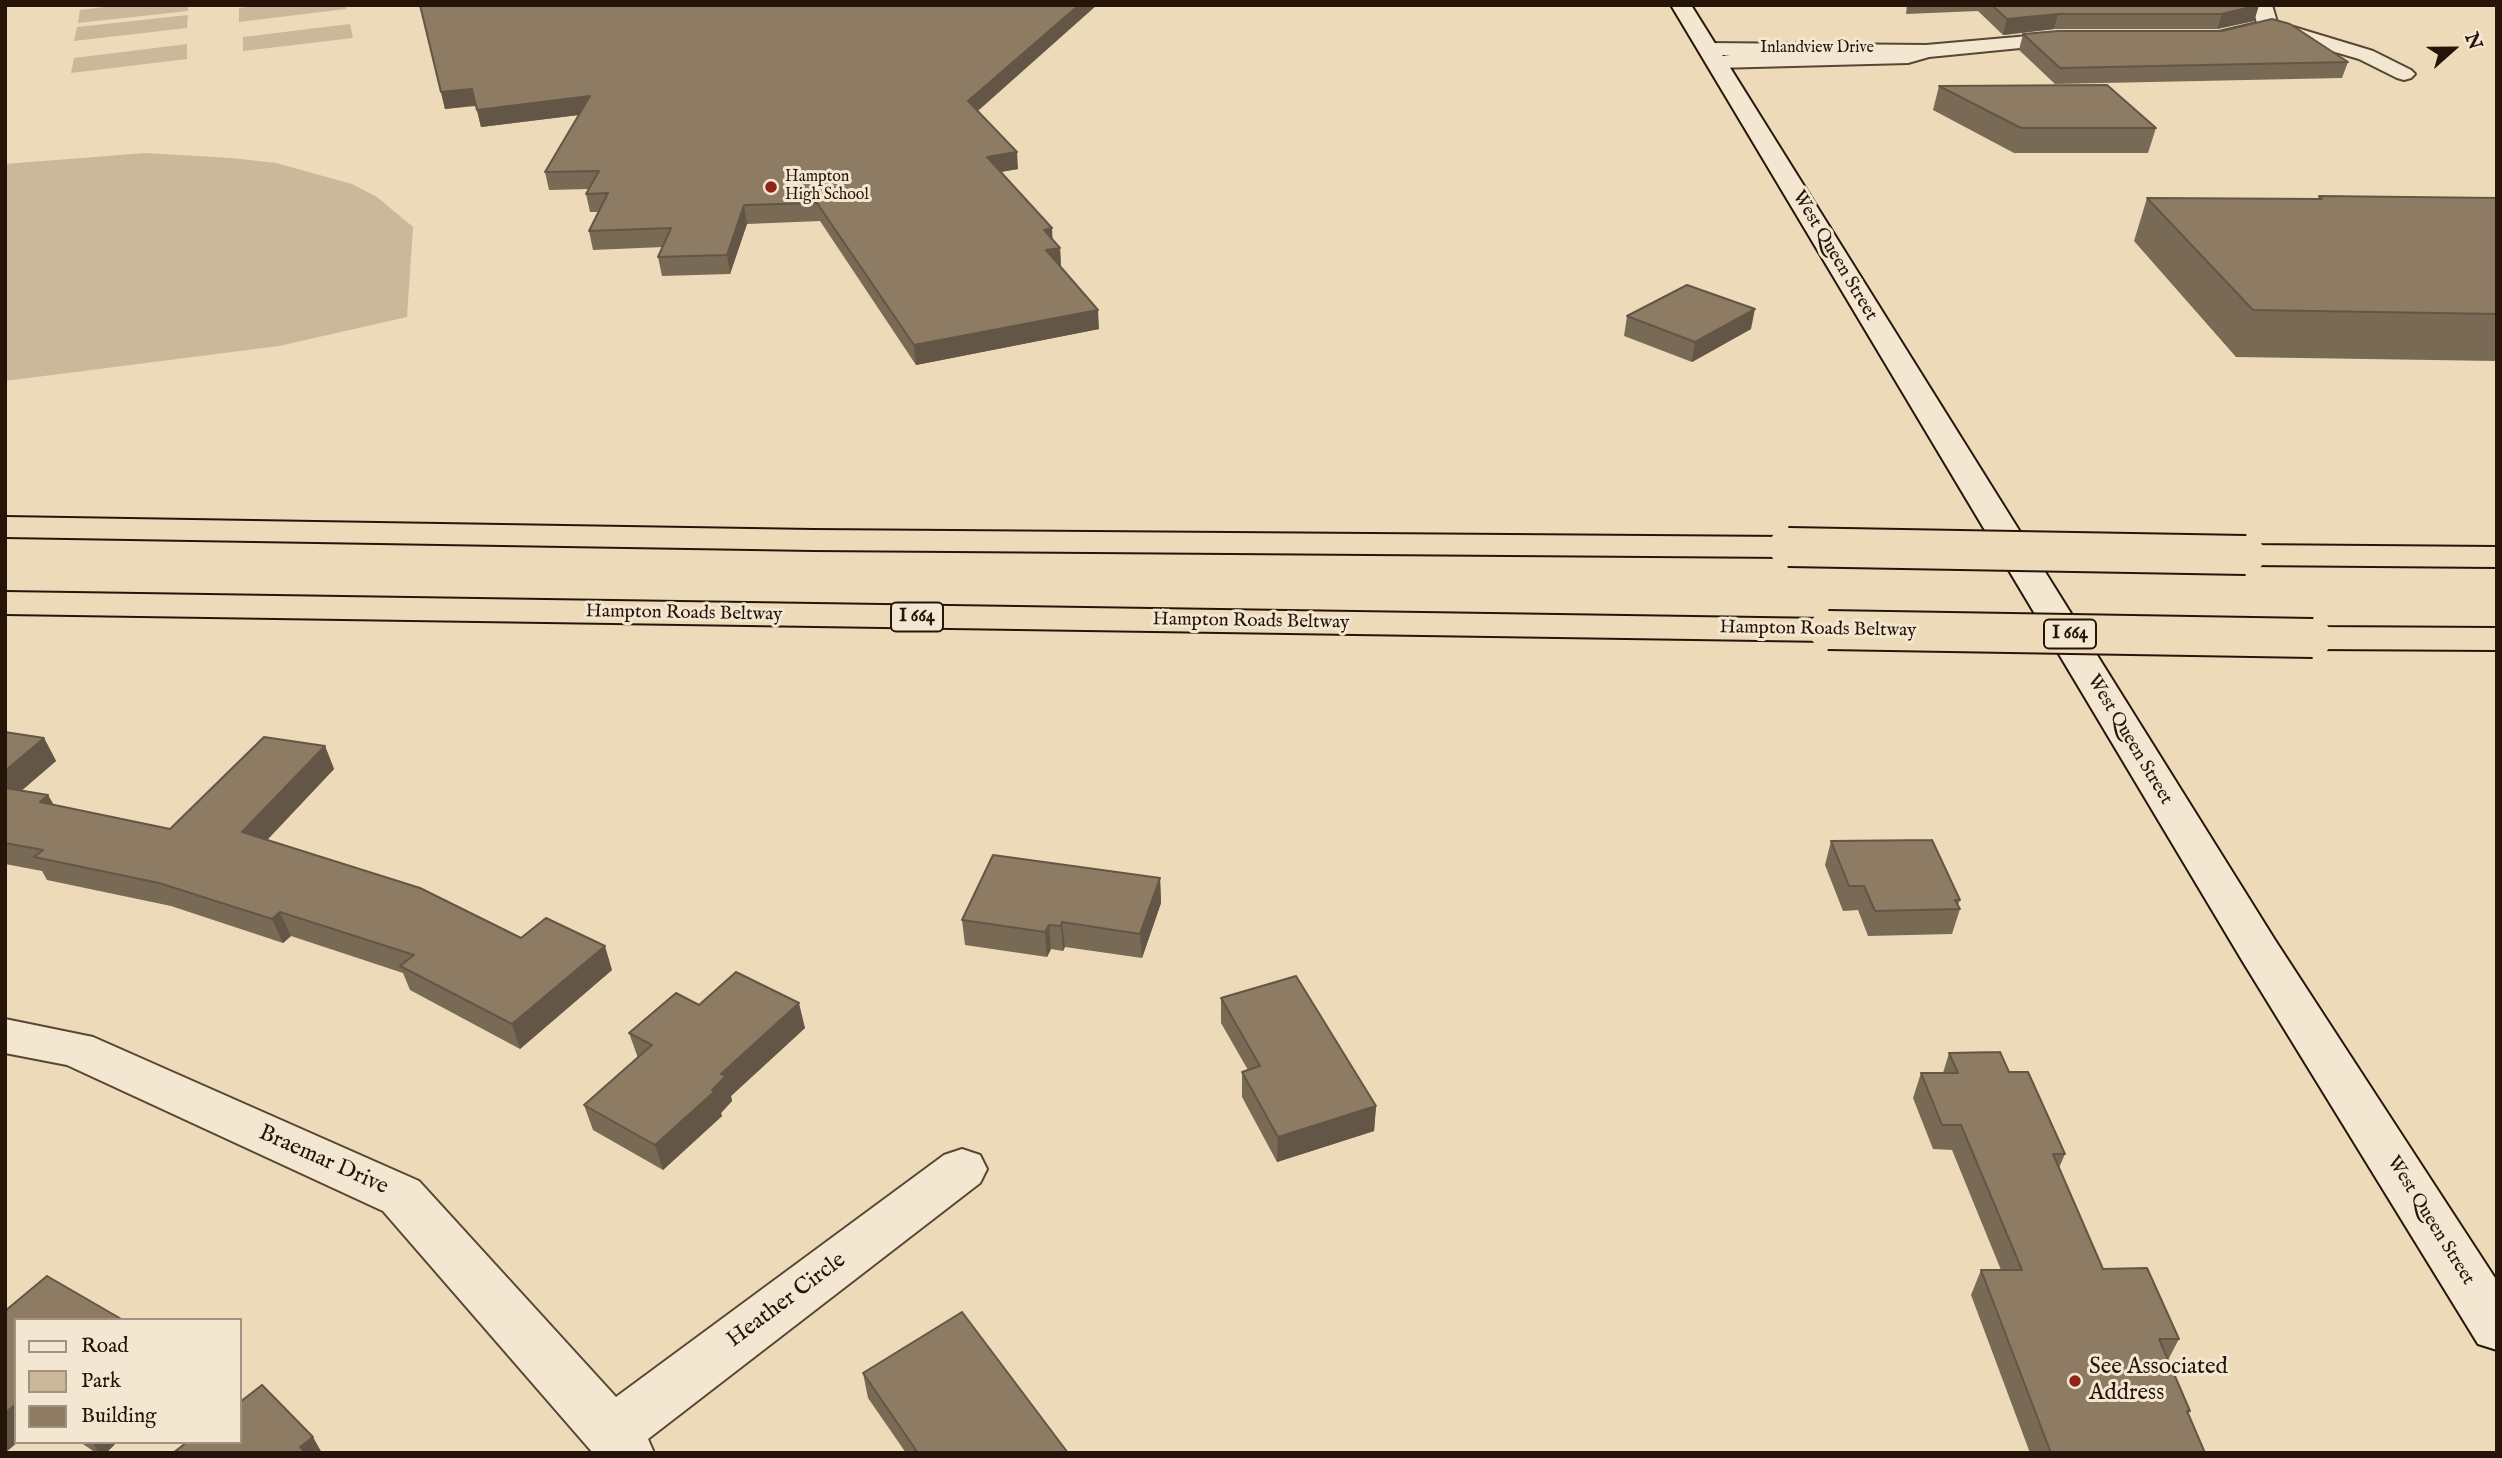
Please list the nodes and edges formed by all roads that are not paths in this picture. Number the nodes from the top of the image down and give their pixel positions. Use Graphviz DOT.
graph roads {
  1 [pos="1681,5"];
  2 [pos="2262,5"];
  3 [pos="2268,26"];
  4 [pos="2095,38"];
  5 [pos="2204,38"];
  6 [pos="1712,56"];
  7 [pos="2404,74"];
  8 [pos="5,527"];
  9 [pos="2497,557"];
  10 [pos="5,603"];
  11 [pos="2497,639"];
  12 [pos="5,1036"];
  13 [pos="962,1169"];
  14 [pos="2497,1326"];
  15 [pos="619,1443"];
  1 -- 6 [label="main road, West Queen Street"];
  2 -- 3 [label="main road"];
  3 -- 5 [label="main road"];
  3 -- 7 [label="main road"];
  4 -- 6 [label="main road, Inlandview Drive"];
  6 -- 14 [label="main road, West Queen Street"];
  8 -- 9 [label="highway, bridge"];
  10 -- 11 [label="highway, Hampton Roads Beltway / I 664, bridge"];
  12 -- 15 [label="main road, Braemar Drive"];
  13 -- 15 [label="main road, Heather Circle"];
}
